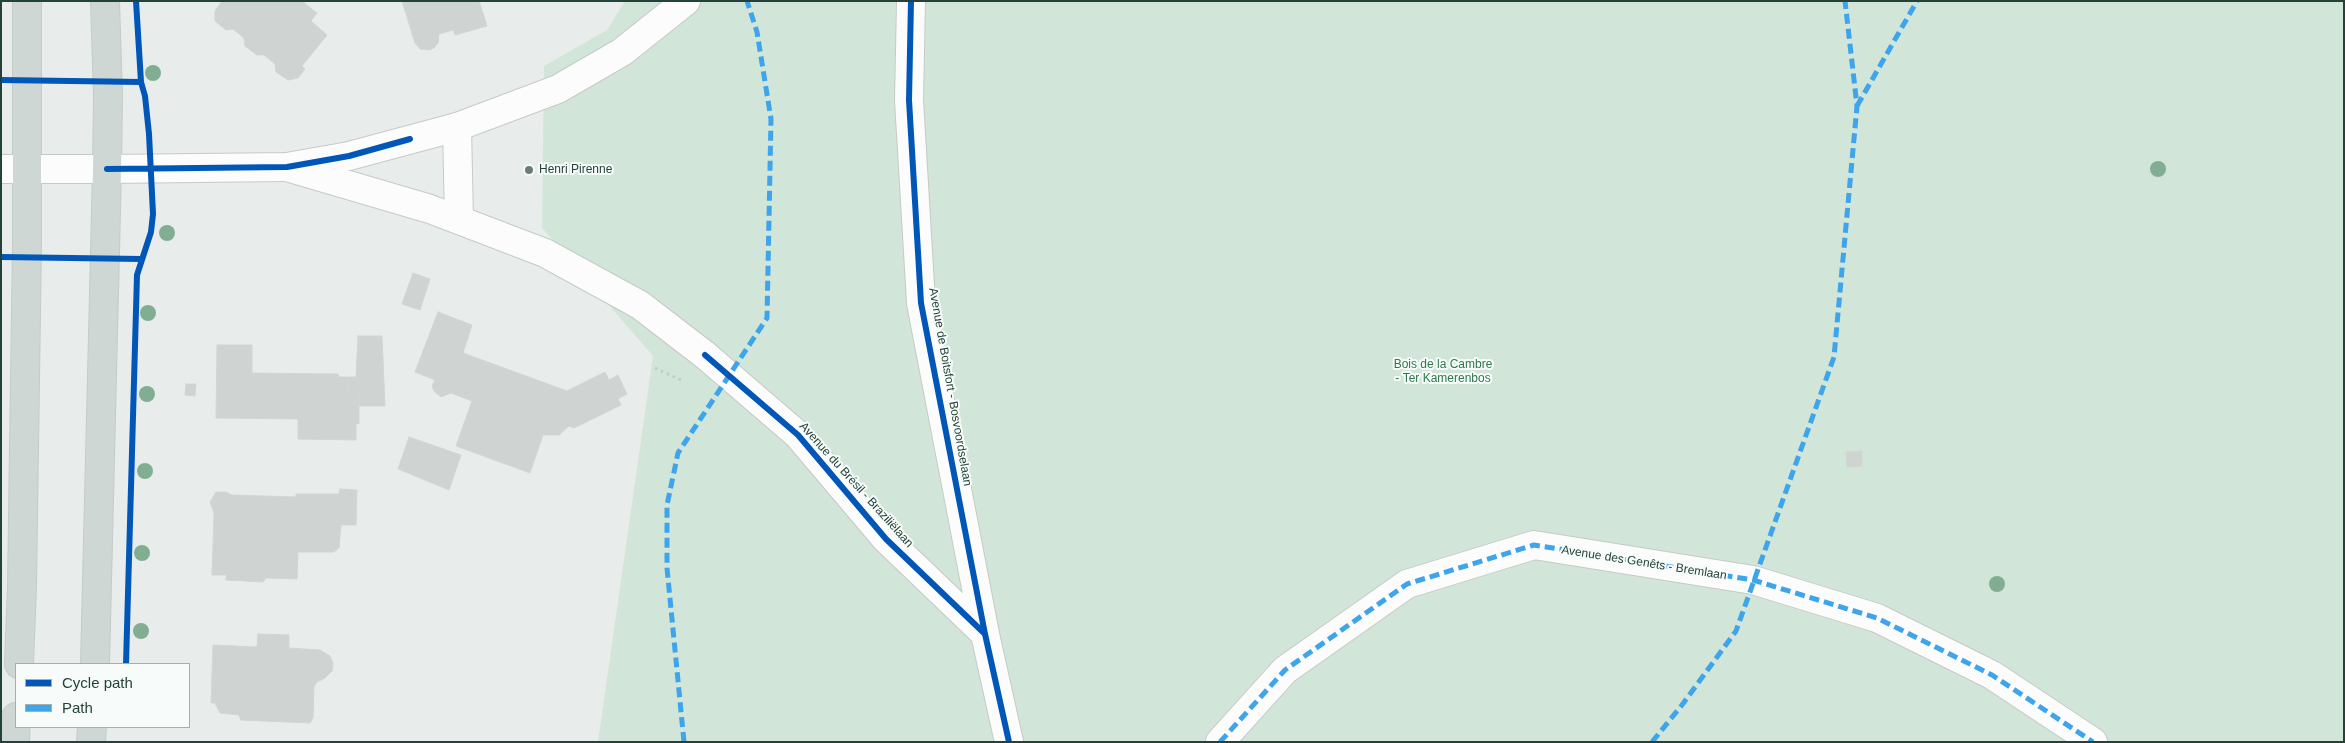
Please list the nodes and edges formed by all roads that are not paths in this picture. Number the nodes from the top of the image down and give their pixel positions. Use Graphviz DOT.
graph roads {
  1 [pos="27,1"];
  2 [pos="105,1"];
  3 [pos="686,1"];
  4 [pos="911,1"];
  5 [pos="457,127"];
  6 [pos="287,167"];
  7 [pos="1,169"];
  8 [pos="28,169"];
  9 [pos="107,169"];
  10 [pos="459,220"];
  11 [pos="985,634"];
  12 [pos="19,663"];
  13 [pos="95,663"];
  14 [pos="16,728"];
  15 [pos="92,728"];
  16 [pos="15,742"];
  17 [pos="91,742"];
  18 [pos="1009,742"];
  19 [pos="1220,742"];
  20 [pos="2093,742"];
  1 -- 8 [label="main road"];
  2 -- 9 [label="main road"];
  3 -- 5 [label="street, Avenue du Brésil - Braziliëlaan"];
  4 -- 11 [label="street, Avenue de Boitsfort - Bosvoordselaan"];
  5 -- 6 [label="street, Avenue du Brésil - Braziliëlaan"];
  5 -- 10 [label="street"];
  6 -- 9 [label="street, Avenue du Brésil - Braziliëlaan"];
  6 -- 10 [label="street, Avenue du Brésil - Braziliëlaan"];
  7 -- 8 [label="street"];
  8 -- 9 [label="street, Avenue du Brésil - Braziliëlaan"];
  8 -- 12 [label="main road"];
  9 -- 13 [label="main road"];
  10 -- 11 [label="street, Avenue du Brésil - Braziliëlaan"];
  11 -- 18 [label="street, Avenue de Boitsfort - Bosvoordselaan"];
  14 -- 16 [label="main road"];
  15 -- 17 [label="main road"];
  19 -- 20 [label="street, Avenue des Genêts - Bremlaan"];
}
